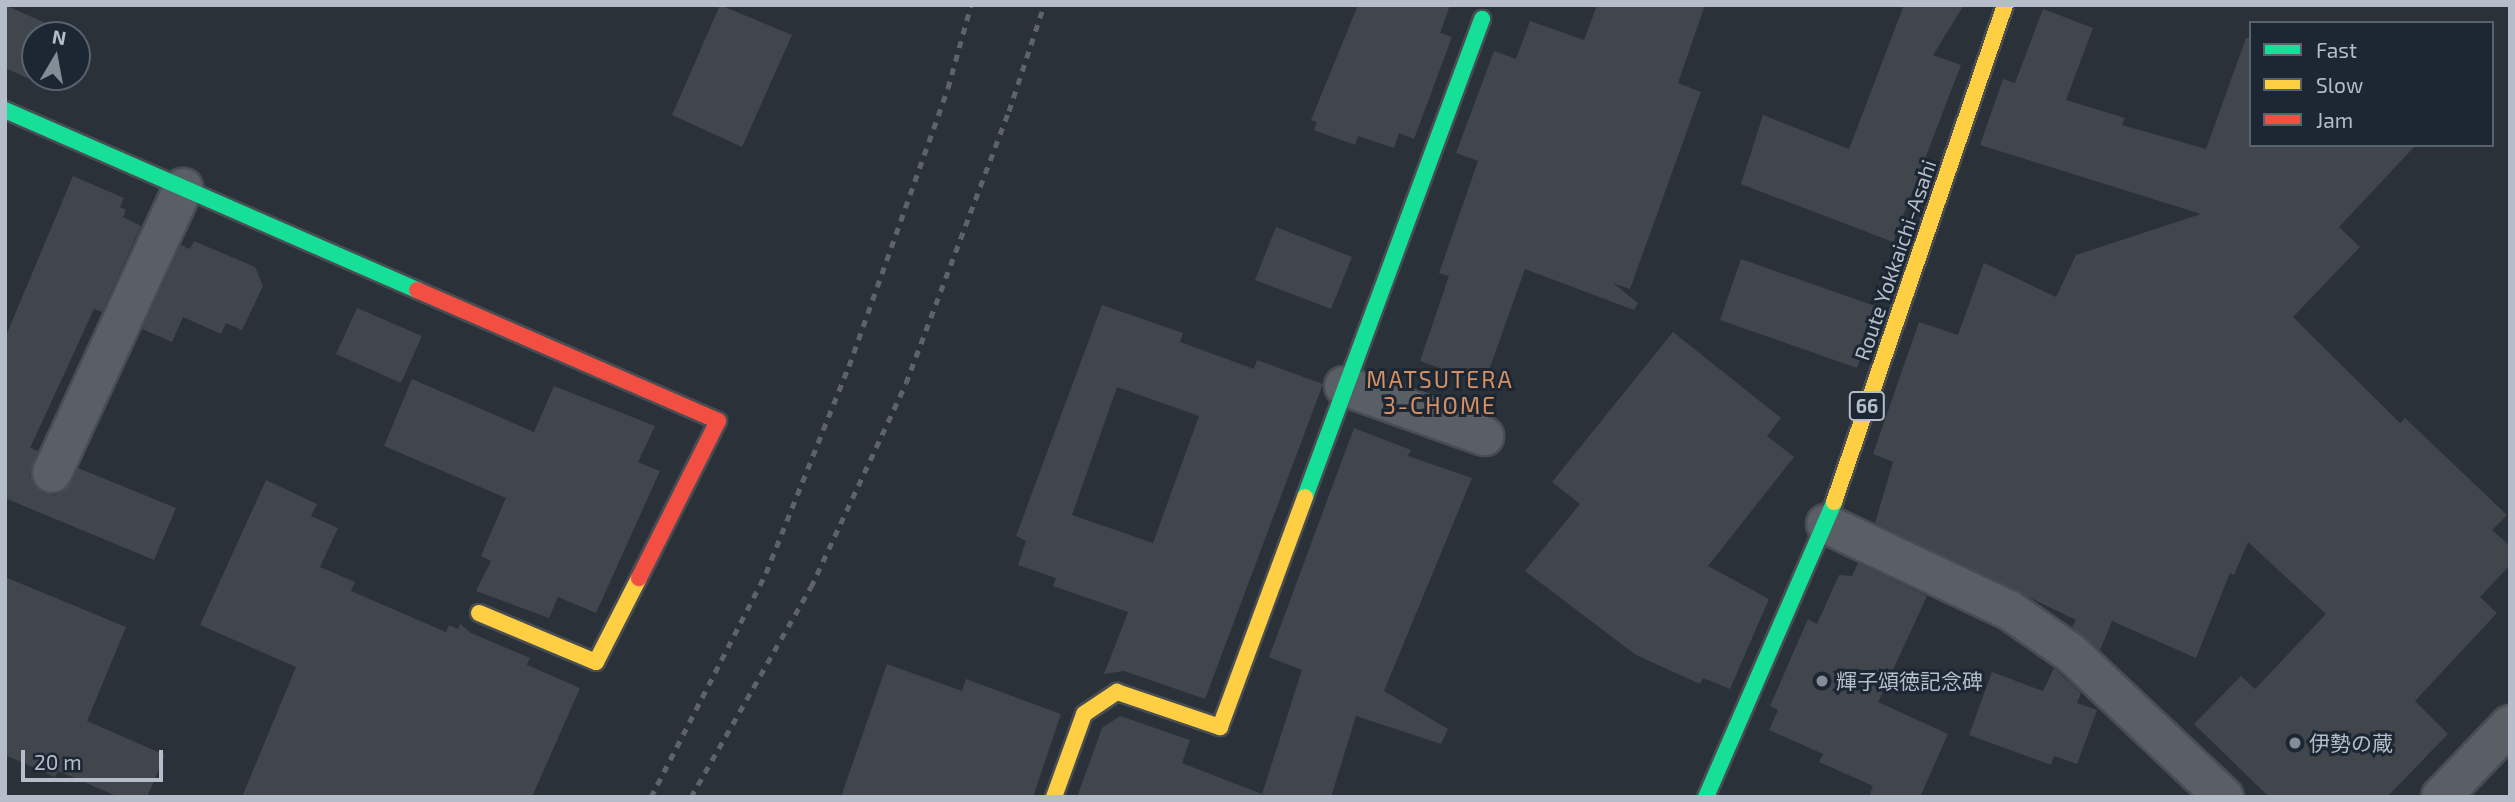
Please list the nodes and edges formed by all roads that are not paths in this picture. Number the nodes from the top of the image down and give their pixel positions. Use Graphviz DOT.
graph roads {
  1 [pos="2005,5"];
  2 [pos="1482,19"];
  3 [pos="5,110"];
  4 [pos="183,188"];
  5 [pos="1345,386"];
  6 [pos="1484,436"];
  7 [pos="52,473"];
  8 [pos="1826,524"];
  9 [pos="479,613"];
  10 [pos="2510,725"];
  11 [pos="1054,797"];
  12 [pos="1706,797"];
  13 [pos="2224,797"];
  14 [pos="2441,797"];
  1 -- 8 [label="street, Route Yokkaichi-Asahi / 66"];
  2 -- 5 [label="street"];
  3 -- 4 [label="street"];
  4 -- 7 [label="street"];
  4 -- 9 [label="street"];
  5 -- 6 [label="street"];
  5 -- 11 [label="street"];
  8 -- 12 [label="street, Route Yokkaichi-Asahi / 66"];
  8 -- 13 [label="street"];
  10 -- 14 [label="street"];
}
